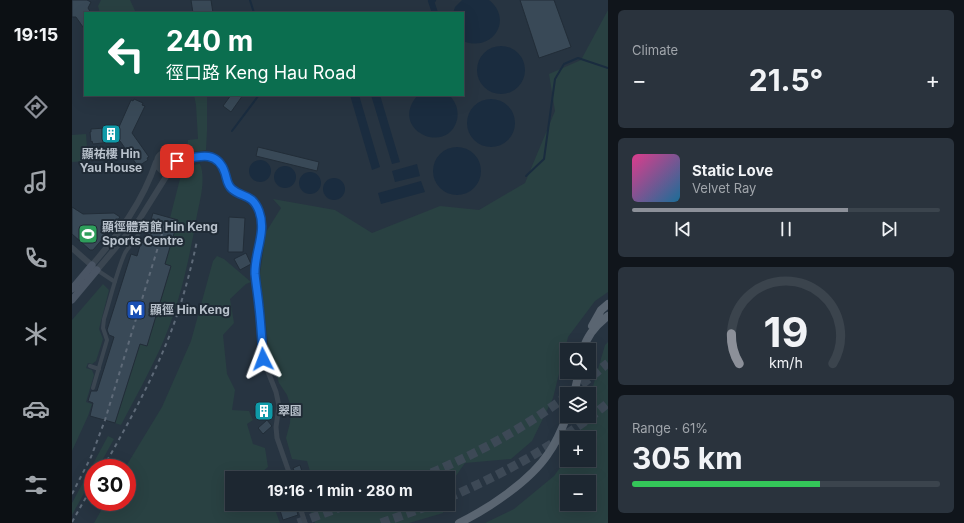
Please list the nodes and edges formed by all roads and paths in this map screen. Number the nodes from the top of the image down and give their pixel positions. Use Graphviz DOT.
graph roads {
  1 [pos="177,161"];
  2 [pos="156,162"];
  3 [pos="169,172"];
  4 [pos="138,220"];
  5 [pos="72,248"];
  6 [pos="95,267"];
  7 [pos="115,282"];
  8 [pos="72,289"];
  9 [pos="72,300"];
  10 [pos="608,304"];
  11 [pos="608,316"];
  12 [pos="589,336"];
  13 [pos="586,343"];
  14 [pos="90,366"];
  15 [pos="99,369"];
  16 [pos="93,388"];
  17 [pos="564,423"];
  18 [pos="289,471"];
  19 [pos="301,511"];
  20 [pos="305,523"];
  21 [pos="459,523"];
  1 -- 2 [label="street"];
  1 -- 3 [label="street"];
  1 -- 18 [label="street"];
  2 -- 3 [label="street"];
  2 -- 6 [label="street"];
  3 -- 4 [label="street"];
  4 -- 6 [label="street"];
  4 -- 7 [label="street"];
  5 -- 6 [label="street"];
  6 -- 7 [label="street"];
  6 -- 8 [label="main road"];
  6 -- 9 [label="main road"];
  7 -- 15 [label="street"];
  10 -- 12 [label="main road"];
  11 -- 12 [label="main road"];
  12 -- 13 [label="main road"];
  14 -- 15 [label="street"];
  15 -- 16 [label="street"];
  17 -- 21 [label="main road"];
  19 -- 20 [label="street"];
}
